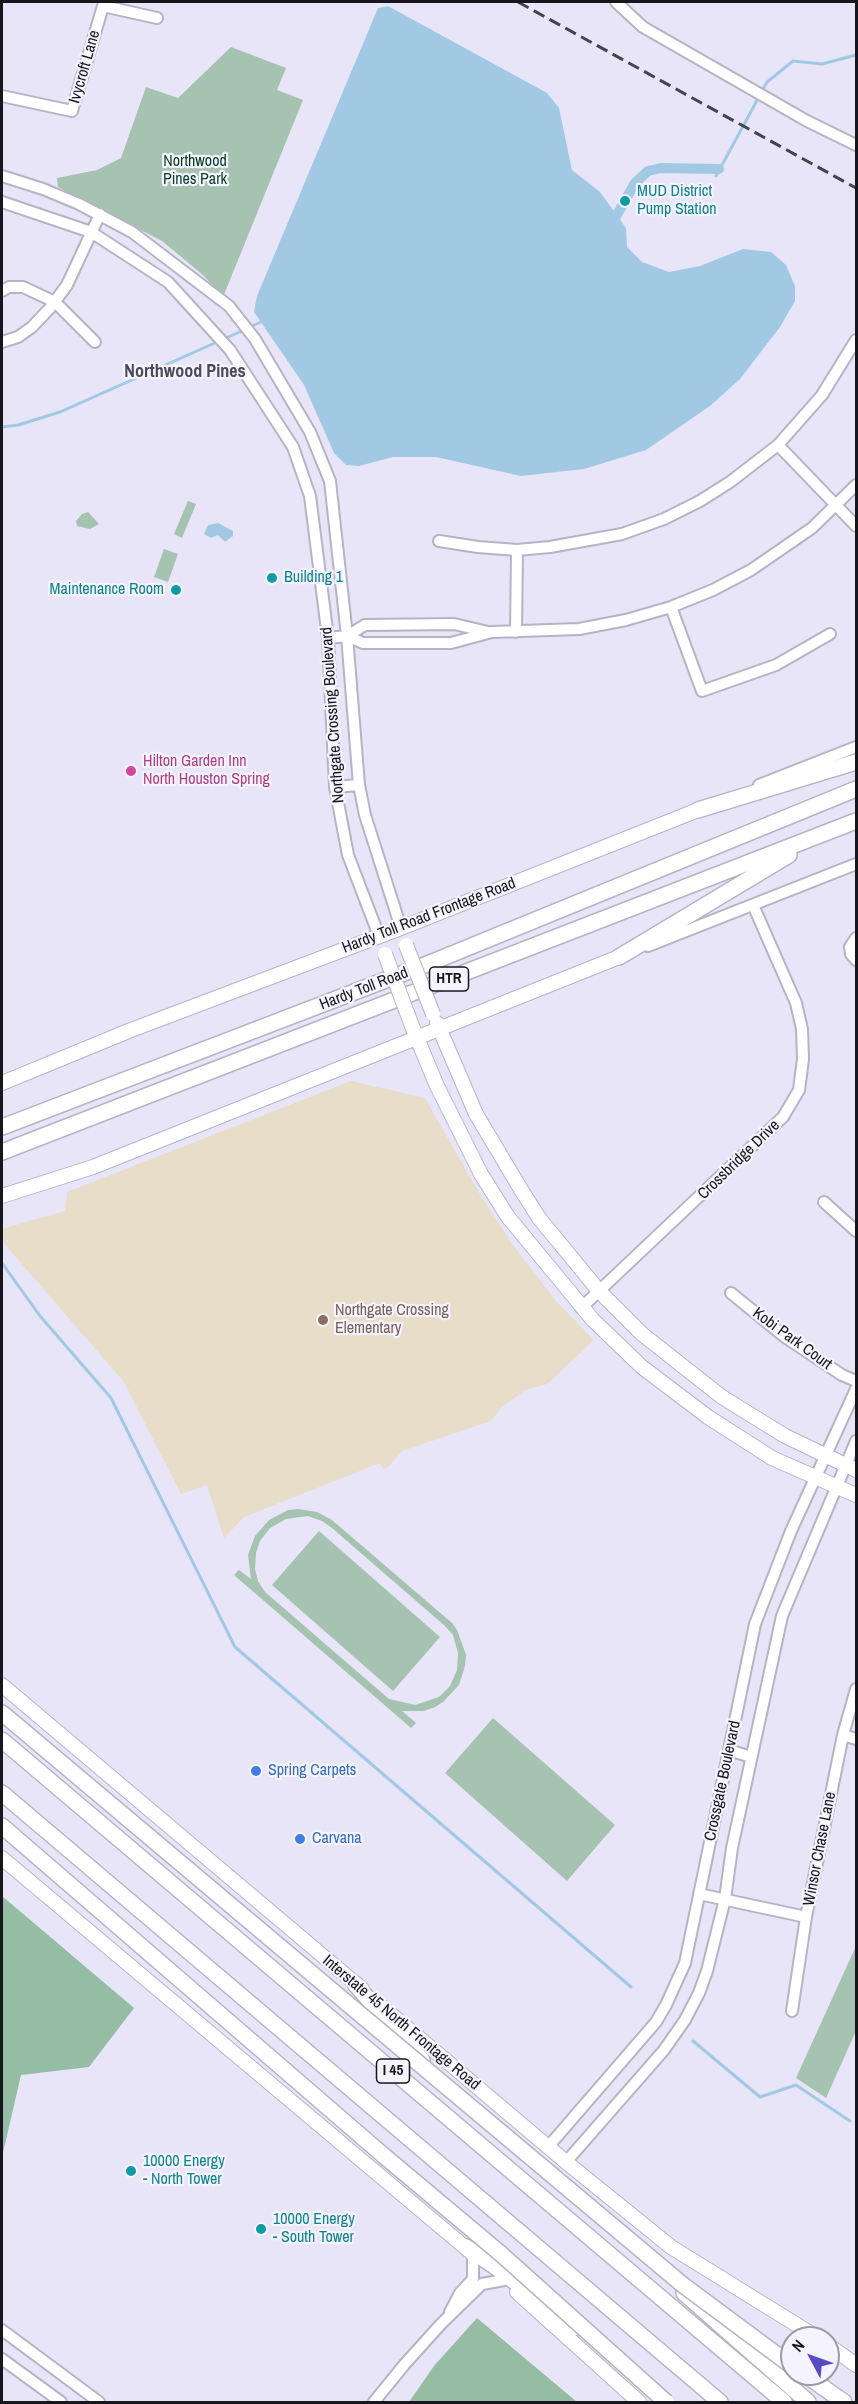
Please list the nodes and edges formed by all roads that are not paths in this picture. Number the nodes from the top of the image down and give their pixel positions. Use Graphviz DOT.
graph roads {
  1 [pos="616,2"];
  2 [pos="157,18"];
  3 [pos="2,96"];
  4 [pos="856,145"];
  5 [pos="2,176"];
  6 [pos="2,202"];
  7 [pos="100,214"];
  8 [pos="91,232"];
  9 [pos="2,291"];
  10 [pos="55,302"];
  11 [pos="856,340"];
  12 [pos="2,342"];
  13 [pos="95,342"];
  14 [pos="778,445"];
  15 [pos="856,485"];
  16 [pos="836,506"];
  17 [pos="856,526"];
  18 [pos="439,541"];
  19 [pos="517,550"];
  20 [pos="671,607"];
  21 [pos="492,632"];
  22 [pos="516,632"];
  23 [pos="830,634"];
  24 [pos="347,636"];
  25 [pos="328,638"];
  26 [pos="856,747"];
  27 [pos="856,762"];
  28 [pos="359,785"];
  29 [pos="335,787"];
  30 [pos="856,789"];
  31 [pos="698,810"];
  32 [pos="856,821"];
  33 [pos="827,833"];
  34 [pos="856,864"];
  35 [pos="753,905"];
  36 [pos="400,928"];
  37 [pos="379,936"];
  38 [pos="856,938"];
  39 [pos="619,957"];
  40 [pos="856,960"];
  41 [pos="440,1029"];
  42 [pos="414,1032"];
  43 [pos="2,1083"];
  44 [pos="2,1127"];
  45 [pos="2,1152"];
  46 [pos="505,1162"];
  47 [pos="481,1174"];
  48 [pos="2,1196"];
  49 [pos="824,1202"];
  50 [pos="856,1231"];
  51 [pos="599,1292"];
  52 [pos="731,1293"];
  53 [pos="581,1308"];
  54 [pos="856,1381"];
  55 [pos="856,1389"];
  56 [pos="722,1397"];
  57 [pos="708,1417"];
  58 [pos="856,1441"];
  59 [pos="827,1456"];
  60 [pos="851,1468"];
  61 [pos="816,1478"];
  62 [pos="836,1488"];
  63 [pos="856,1495"];
  64 [pos="760,1610"];
  65 [pos="782,1616"];
  66 [pos="2,1685"];
  67 [pos="856,1689"];
  68 [pos="2,1713"];
  69 [pos="843,1735"];
  70 [pos="2,1740"];
  71 [pos="856,1740"];
  72 [pos="729,1750"];
  73 [pos="751,1757"];
  74 [pos="2,1793"];
  75 [pos="2,1826"];
  76 [pos="2,1858"];
  77 [pos="699,1894"];
  78 [pos="725,1899"];
  79 [pos="806,1917"];
  80 [pos="356,1984"];
  81 [pos="792,2011"];
  82 [pos="548,2147"];
  83 [pos="566,2162"];
  84 [pos="470,2251"];
  85 [pos="504,2280"];
  86 [pos="448,2317"];
  87 [pos="799,2326"];
  88 [pos="2,2330"];
  89 [pos="840,2354"];
  90 [pos="780,2357"];
  91 [pos="2,2359"];
  92 [pos="856,2365"];
  93 [pos="821,2386"];
  94 [pos="61,2403"];
  95 [pos="99,2403"];
  96 [pos="374,2403"];
  97 [pos="639,2403"];
  98 [pos="666,2403"];
  99 [pos="672,2403"];
  100 [pos="720,2403"];
  101 [pos="784,2403"];
  102 [pos="808,2403"];
  103 [pos="844,2403"];
  1 -- 4 [label="street"];
  2 -- 3 [label="street, Ivycroft Lane"];
  5 -- 7 [label="street, Northgate Crossing Boulevard"];
  6 -- 8 [label="street, Northgate Crossing Boulevard"];
  7 -- 8 [label="street"];
  7 -- 24 [label="street, Northgate Crossing Boulevard"];
  8 -- 10 [label="street"];
  8 -- 25 [label="street, Northgate Crossing Boulevard"];
  9 -- 10 [label="street"];
  10 -- 12 [label="street"];
  10 -- 13 [label="street"];
  11 -- 14 [label="street"];
  14 -- 16 [label="street"];
  14 -- 19 [label="street"];
  15 -- 16 [label="street"];
  16 -- 17 [label="street"];
  16 -- 20 [label="street"];
  18 -- 19 [label="street"];
  19 -- 22 [label="street"];
  20 -- 22 [label="street"];
  20 -- 23 [label="street"];
  21 -- 22 [label="street"];
  21 -- 24 [label="street"];
  21 -- 24 [label="street"];
  24 -- 25 [label="street"];
  24 -- 28 [label="street, Northgate Crossing Boulevard"];
  25 -- 29 [label="street, Northgate Crossing Boulevard"];
  26 -- 31 [label="street, Hardy Toll Road Frontage Road"];
  27 -- 31 [label="highway"];
  28 -- 29 [label="street"];
  28 -- 36 [label="street, Northgate Crossing Boulevard"];
  29 -- 37 [label="street, Northgate Crossing Boulevard"];
  30 -- 44 [label="highway, Hardy Toll Road / HTR"];
  31 -- 36 [label="main road, Hardy Toll Road Frontage Road"];
  32 -- 33 [label="highway, Hardy Toll Road / HTR"];
  33 -- 39 [label="highway"];
  33 -- 45 [label="highway, Hardy Toll Road / HTR"];
  34 -- 35 [label="street"];
  35 -- 39 [label="street"];
  35 -- 51 [label="street, Crossbridge Drive"];
  36 -- 37 [label="main road, Hardy Toll Road Frontage Road"];
  36 -- 41 [label="main road, Northgate Crossing Boulevard, bridge"];
  37 -- 42 [label="main road, Northgate Crossing Boulevard, bridge"];
  37 -- 43 [label="main road, Hardy Toll Road Frontage Road"];
  38 -- 40 [label="street"];
  39 -- 41 [label="main road"];
  41 -- 42 [label="main road"];
  41 -- 46 [label="main road, Northgate Crossing Boulevard"];
  42 -- 47 [label="main road, Northgate Crossing Boulevard"];
  42 -- 48 [label="main road"];
  46 -- 47 [label="main road"];
  46 -- 51 [label="main road, Northgate Crossing Boulevard"];
  47 -- 53 [label="main road, Northgate Crossing Boulevard"];
  49 -- 50 [label="street"];
  51 -- 53 [label="street, Crossbridge Drive"];
  51 -- 56 [label="main road, Northgate Crossing Boulevard"];
  52 -- 54 [label="street, Kobi Park Court"];
  53 -- 57 [label="main road, Northgate Crossing Boulevard"];
  55 -- 59 [label="street, Crossgate Boulevard"];
  56 -- 57 [label="main road"];
  56 -- 59 [label="main road, Northgate Crossing Boulevard"];
  57 -- 61 [label="main road, Northgate Crossing Boulevard"];
  58 -- 60 [label="street, Crossgate Boulevard"];
  59 -- 60 [label="main road, Northgate Crossing Boulevard"];
  59 -- 61 [label="street, Crossgate Boulevard"];
  60 -- 62 [label="street, Crossgate Boulevard"];
  61 -- 62 [label="main road, Northgate Crossing Boulevard"];
  61 -- 64 [label="street, Crossgate Boulevard"];
  62 -- 63 [label="main road, Northgate Crossing Boulevard"];
  62 -- 65 [label="street, Crossgate Boulevard"];
  64 -- 65 [label="street"];
  64 -- 72 [label="street, Crossgate Boulevard"];
  65 -- 73 [label="street, Crossgate Boulevard"];
  66 -- 80 [label="main road, Interstate 45 North Frontage Road"];
  67 -- 69 [label="street, Winsor Chase Lane"];
  68 -- 90 [label="highway, bridge"];
  69 -- 71 [label="street"];
  69 -- 79 [label="street, Winsor Chase Lane"];
  70 -- 101 [label="highway, I 45"];
  72 -- 73 [label="street"];
  72 -- 77 [label="street, Crossgate Boulevard"];
  73 -- 78 [label="street, Crossgate Boulevard"];
  74 -- 100 [label="highway, I 45"];
  75 -- 98 [label="highway, bridge"];
  76 -- 84 [label="main road"];
  77 -- 78 [label="street"];
  77 -- 82 [label="street, Crossgate Boulevard"];
  78 -- 79 [label="street"];
  78 -- 83 [label="street, Crossgate Boulevard"];
  79 -- 81 [label="street, Winsor Chase Lane"];
  80 -- 82 [label="main road, Interstate 45 North Frontage Road"];
  80 -- 102 [label="highway"];
  82 -- 83 [label="main road, Interstate 45 North Frontage Road"];
  83 -- 87 [label="main road, Interstate 45 North Frontage Road"];
  84 -- 85 [label="main road"];
  84 -- 86 [label="street"];
  84 -- 99 [label="highway"];
  85 -- 86 [label="street"];
  85 -- 97 [label="main road"];
  86 -- 96 [label="street"];
  88 -- 95 [label="street"];
  89 -- 92 [label="main road"];
  91 -- 94 [label="street"];
  93 -- 103 [label="highway"];
}
